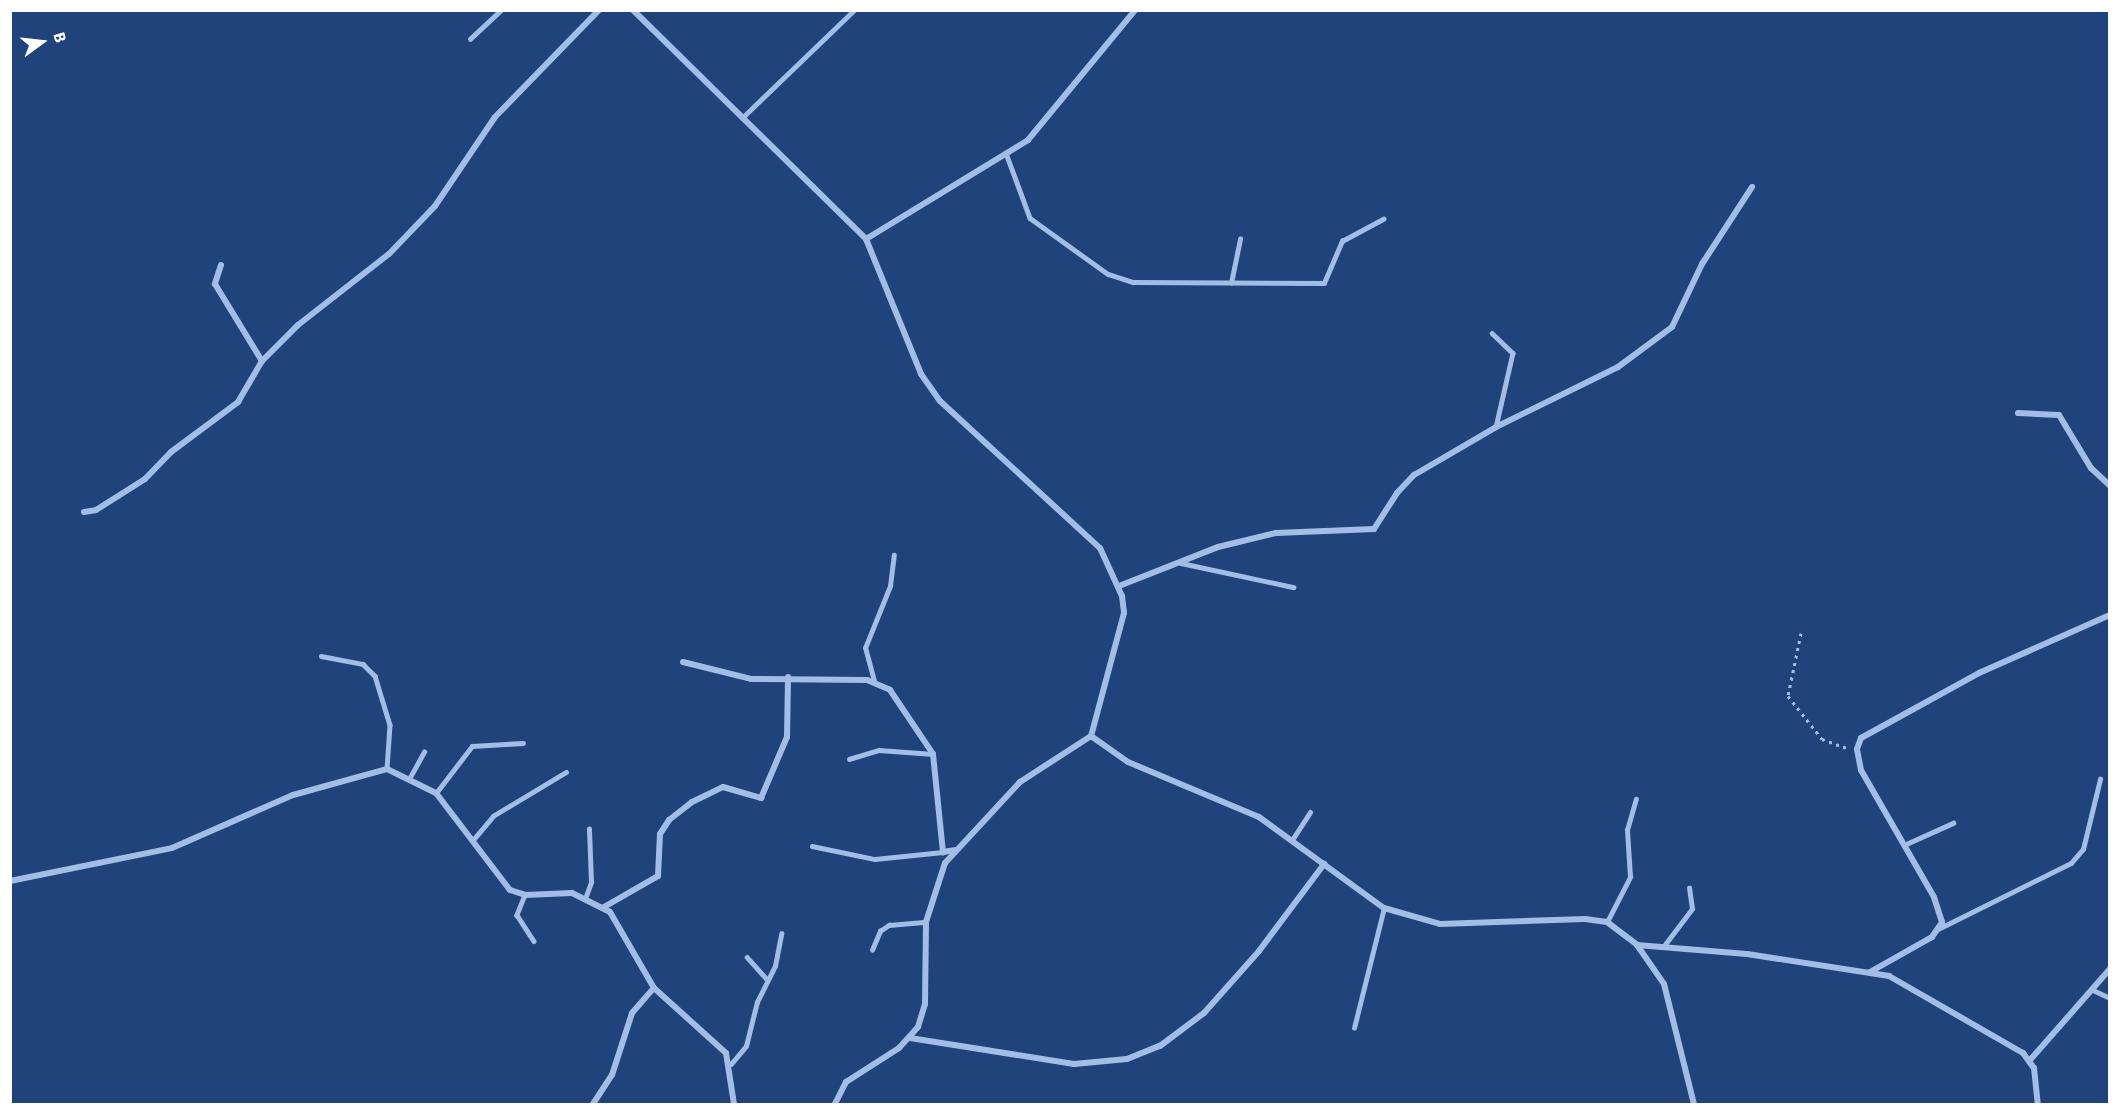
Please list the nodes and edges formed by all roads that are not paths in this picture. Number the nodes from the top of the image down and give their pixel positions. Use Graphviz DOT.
graph roads {
  1 [pos="501,10"];
  2 [pos="599,10"];
  3 [pos="633,10"];
  4 [pos="854,10"];
  5 [pos="1135,10"];
  6 [pos="470,39"];
  7 [pos="744,116"];
  8 [pos="1006,153"];
  9 [pos="1752,187"];
  10 [pos="1383,219"];
  11 [pos="866,239"];
  12 [pos="1240,239"];
  13 [pos="221,265"];
  14 [pos="1231,283"];
  15 [pos="1492,333"];
  16 [pos="262,361"];
  17 [pos="2018,413"];
  18 [pos="1496,427"];
  19 [pos="2109,486"];
  20 [pos="84,512"];
  21 [pos="894,555"];
  22 [pos="1179,562"];
  23 [pos="1119,586"];
  24 [pos="1293,587"];
  25 [pos="2109,615"];
  26 [pos="321,656"];
  27 [pos="683,662"];
  28 [pos="788,677"];
  29 [pos="874,681"];
  30 [pos="1091,736"];
  31 [pos="523,743"];
  32 [pos="424,752"];
  33 [pos="933,754"];
  34 [pos="849,759"];
  35 [pos="387,769"];
  36 [pos="566,772"];
  37 [pos="409,779"];
  38 [pos="2100,779"];
  39 [pos="436,793"];
  40 [pos="1636,799"];
  41 [pos="1310,812"];
  42 [pos="1953,823"];
  43 [pos="589,829"];
  44 [pos="472,840"];
  45 [pos="1292,840"];
  46 [pos="1904,845"];
  47 [pos="812,846"];
  48 [pos="956,850"];
  49 [pos="943,852"];
  50 [pos="1324,864"];
  51 [pos="10,882"];
  52 [pos="1689,888"];
  53 [pos="525,895"];
  54 [pos="586,896"];
  55 [pos="604,907"];
  56 [pos="1384,908"];
  57 [pos="926,922"];
  58 [pos="1607,922"];
  59 [pos="1938,929"];
  60 [pos="780,934"];
  61 [pos="534,941"];
  62 [pos="1637,945"];
  63 [pos="1663,947"];
  64 [pos="873,950"];
  65 [pos="747,957"];
  66 [pos="2109,969"];
  67 [pos="1870,972"];
  68 [pos="767,979"];
  69 [pos="654,988"];
  70 [pos="2093,990"];
  71 [pos="2109,998"];
  72 [pos="1354,1028"];
  73 [pos="910,1038"];
  74 [pos="2030,1060"];
  75 [pos="731,1064"];
  76 [pos="593,1104"];
  77 [pos="734,1104"];
  78 [pos="834,1104"];
  79 [pos="1694,1104"];
  80 [pos="2037,1104"];
  1 -- 6 [label="lane"];
  2 -- 16 [label="street"];
  3 -- 7 [label="street"];
  4 -- 7 [label="lane"];
  5 -- 8 [label="street"];
  7 -- 11 [label="street"];
  8 -- 11 [label="street"];
  8 -- 14 [label="lane"];
  9 -- 18 [label="street"];
  10 -- 14 [label="lane"];
  11 -- 23 [label="street"];
  12 -- 14 [label="lane"];
  13 -- 16 [label="street"];
  15 -- 18 [label="lane"];
  16 -- 20 [label="street"];
  17 -- 19 [label="street"];
  18 -- 22 [label="street"];
  21 -- 29 [label="lane"];
  22 -- 23 [label="street"];
  22 -- 24 [label="lane"];
  23 -- 30 [label="street"];
  25 -- 46 [label="street"];
  26 -- 35 [label="lane"];
  27 -- 28 [label="street"];
  28 -- 29 [label="street"];
  28 -- 55 [label="street"];
  29 -- 33 [label="street"];
  30 -- 45 [label="street"];
  30 -- 48 [label="street"];
  31 -- 39 [label="lane"];
  32 -- 37 [label="lane"];
  33 -- 34 [label="lane"];
  33 -- 49 [label="street"];
  35 -- 37 [label="street"];
  35 -- 51 [label="street"];
  36 -- 44 [label="lane"];
  37 -- 39 [label="street"];
  38 -- 59 [label="lane"];
  39 -- 44 [label="street"];
  40 -- 58 [label="lane"];
  41 -- 45 [label="lane"];
  42 -- 46 [label="lane"];
  43 -- 54 [label="lane"];
  44 -- 53 [label="street"];
  45 -- 50 [label="street"];
  46 -- 59 [label="street"];
  47 -- 49 [label="lane"];
  48 -- 49 [label="street"];
  48 -- 57 [label="street"];
  50 -- 56 [label="street"];
  50 -- 73 [label="street"];
  52 -- 63 [label="lane"];
  53 -- 54 [label="street"];
  53 -- 61 [label="lane"];
  54 -- 55 [label="street"];
  55 -- 69 [label="street"];
  56 -- 58 [label="street"];
  56 -- 72 [label="lane"];
  57 -- 64 [label="lane"];
  57 -- 73 [label="street"];
  58 -- 62 [label="street"];
  59 -- 67 [label="street"];
  60 -- 68 [label="lane"];
  62 -- 63 [label="street"];
  62 -- 79 [label="street"];
  63 -- 67 [label="street"];
  65 -- 68 [label="lane"];
  66 -- 70 [label="street"];
  67 -- 74 [label="street"];
  68 -- 75 [label="lane"];
  69 -- 75 [label="street"];
  69 -- 76 [label="street"];
  70 -- 71 [label="lane"];
  70 -- 74 [label="street"];
  73 -- 78 [label="street"];
  74 -- 80 [label="street"];
  75 -- 77 [label="street"];
}
